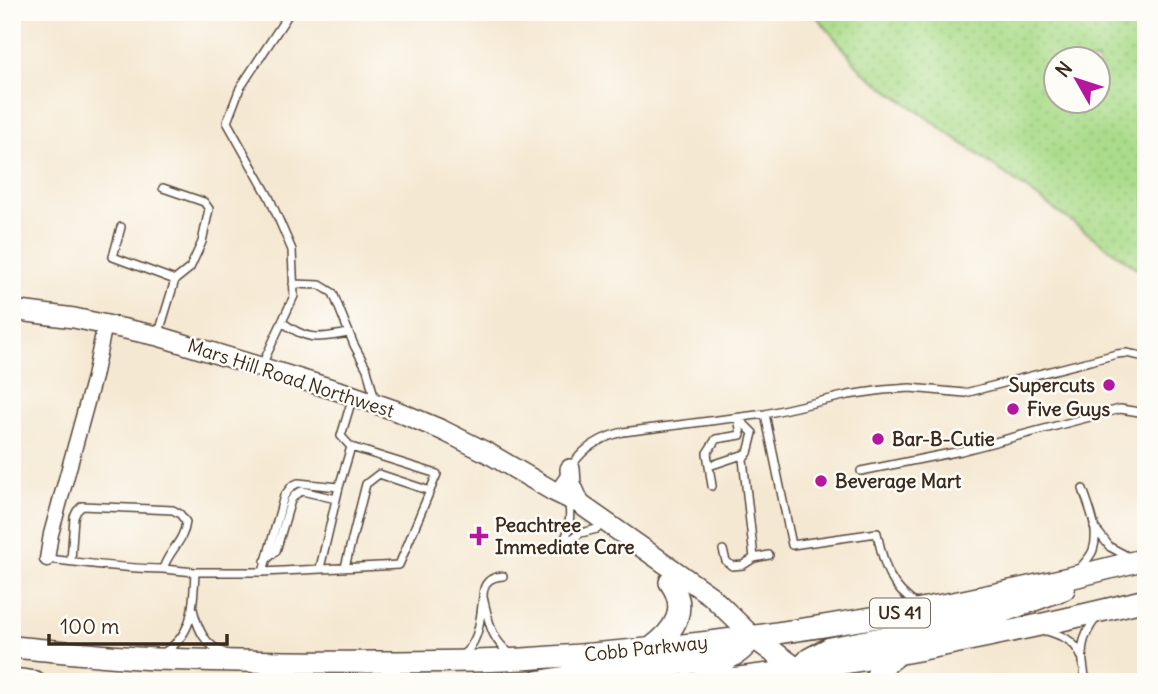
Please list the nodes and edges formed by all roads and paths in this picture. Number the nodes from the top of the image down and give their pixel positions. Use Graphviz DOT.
graph roads {
  1 [pos="290,12"];
  2 [pos="163,188"];
  3 [pos="121,227"];
  4 [pos="176,280"];
  5 [pos="293,284"];
  6 [pos="12,310"];
  7 [pos="282,322"];
  8 [pos="106,324"];
  9 [pos="349,333"];
  10 [pos="158,336"];
  11 [pos="1146,357"];
  12 [pos="261,367"];
  13 [pos="353,396"];
  14 [pos="376,404"];
  15 [pos="1146,413"];
  16 [pos="765,414"];
  17 [pos="738,418"];
  18 [pos="351,447"];
  19 [pos="748,453"];
  20 [pos="709,466"];
  21 [pos="570,469"];
  22 [pos="861,471"];
  23 [pos="712,486"];
  24 [pos="339,487"];
  25 [pos="1083,489"];
  26 [pos="430,491"];
  27 [pos="554,491"];
  28 [pos="336,499"];
  29 [pos="575,504"];
  30 [pos="1094,527"];
  31 [pos="597,529"];
  32 [pos="723,550"];
  33 [pos="769,555"];
  34 [pos="754,558"];
  35 [pos="47,559"];
  36 [pos="1143,559"];
  37 [pos="71,561"];
  38 [pos="265,561"];
  39 [pos="1113,566"];
  40 [pos="345,567"];
  41 [pos="320,568"];
  42 [pos="163,569"];
  43 [pos="195,572"];
  44 [pos="263,572"];
  45 [pos="503,576"];
  46 [pos="1070,577"];
  47 [pos="670,582"];
  48 [pos="483,597"];
  49 [pos="1146,600"];
  50 [pos="193,608"];
  51 [pos="926,609"];
  52 [pos="1105,610"];
  53 [pos="1033,627"];
  54 [pos="753,637"];
  55 [pos="12,647"];
  56 [pos="651,648"];
  57 [pos="899,654"];
  58 [pos="1081,657"];
  59 [pos="153,659"];
  60 [pos="522,659"];
  61 [pos="260,662"];
  62 [pos="452,662"];
  63 [pos="806,676"];
  64 [pos="12,679"];
  65 [pos="727,681"];
  66 [pos="35,682"];
  67 [pos="536,682"];
  68 [pos="704,682"];
  69 [pos="873,682"];
  70 [pos="1086,682"];
  1 -- 5 [label="lane"];
  2 -- 4 [label="lane"];
  3 -- 4 [label="lane"];
  4 -- 10 [label="lane"];
  5 -- 7 [label="lane"];
  5 -- 9 [label="lane"];
  6 -- 8 [label="street, Mars Hill Road Northwest"];
  7 -- 9 [label="lane"];
  7 -- 12 [label="lane"];
  8 -- 10 [label="street, Mars Hill Road Northwest"];
  8 -- 35 [label="street"];
  9 -- 14 [label="lane"];
  10 -- 12 [label="street, Mars Hill Road Northwest"];
  11 -- 16 [label="lane"];
  12 -- 13 [label="street, Mars Hill Road Northwest"];
  13 -- 14 [label="street, Mars Hill Road Northwest"];
  13 -- 18 [label="lane"];
  14 -- 27 [label="street, Mars Hill Road Northwest"];
  15 -- 22 [label="lane"];
  16 -- 17 [label="lane"];
  16 -- 51 [label="lane"];
  17 -- 19 [label="lane"];
  17 -- 20 [label="lane"];
  17 -- 21 [label="lane"];
  18 -- 24 [label="lane"];
  18 -- 26 [label="lane"];
  19 -- 20 [label="lane"];
  19 -- 34 [label="lane"];
  20 -- 23 [label="lane"];
  21 -- 27 [label="lane"];
  21 -- 29 [label="street"];
  24 -- 28 [label="lane"];
  24 -- 38 [label="lane"];
  25 -- 30 [label="lane"];
  26 -- 40 [label="lane"];
  26 -- 40 [label="lane"];
  27 -- 29 [label="street, Mars Hill Road Northwest"];
  28 -- 38 [label="lane"];
  28 -- 41 [label="lane"];
  29 -- 31 [label="street, Mars Hill Road Northwest"];
  29 -- 31 [label="lane"];
  29 -- 54 [label="street, Mars Hill Road Northwest"];
  30 -- 36 [label="lane"];
  30 -- 46 [label="lane"];
  31 -- 47 [label="street, Mars Hill Road Northwest"];
  32 -- 34 [label="lane"];
  33 -- 34 [label="lane"];
  35 -- 37 [label="lane"];
  36 -- 39 [label="main road, Cobb Parkway / US 41"];
  37 -- 42 [label="lane"];
  37 -- 42 [label="lane"];
  38 -- 44 [label="lane"];
  39 -- 46 [label="main road, Cobb Parkway / US 41"];
  39 -- 63 [label="main road"];
  40 -- 41 [label="lane"];
  41 -- 44 [label="lane"];
  42 -- 43 [label="lane"];
  43 -- 44 [label="lane"];
  43 -- 50 [label="lane"];
  45 -- 48 [label="lane"];
  46 -- 51 [label="main road, Cobb Parkway / US 41"];
  47 -- 54 [label="street, Mars Hill Road Northwest"];
  47 -- 56 [label="main road"];
  48 -- 60 [label="lane"];
  48 -- 62 [label="lane"];
  49 -- 52 [label="main road, Cobb Parkway / US 41"];
  50 -- 59 [label="lane"];
  50 -- 61 [label="lane"];
  51 -- 54 [label="main road, Cobb Parkway / US 41"];
  52 -- 53 [label="main road, Cobb Parkway / US 41"];
  52 -- 58 [label="lane"];
  53 -- 57 [label="main road, Cobb Parkway / US 41"];
  53 -- 58 [label="lane"];
  54 -- 56 [label="main road, Cobb Parkway / US 41"];
  54 -- 63 [label="main road"];
  54 -- 67 [label="main road"];
  55 -- 59 [label="main road, Cobb Parkway / US 41"];
  56 -- 60 [label="main road, Cobb Parkway / US 41"];
  57 -- 63 [label="main road, Cobb Parkway / US 41"];
  57 -- 69 [label="main road"];
  58 -- 70 [label="lane"];
  59 -- 61 [label="main road, Cobb Parkway / US 41"];
  60 -- 62 [label="main road, Cobb Parkway / US 41"];
  61 -- 62 [label="main road, Cobb Parkway / US 41"];
  63 -- 65 [label="main road, Cobb Parkway / US 41"];
  64 -- 66 [label="main road"];
  65 -- 68 [label="main road, Cobb Parkway / US 41"];
}
